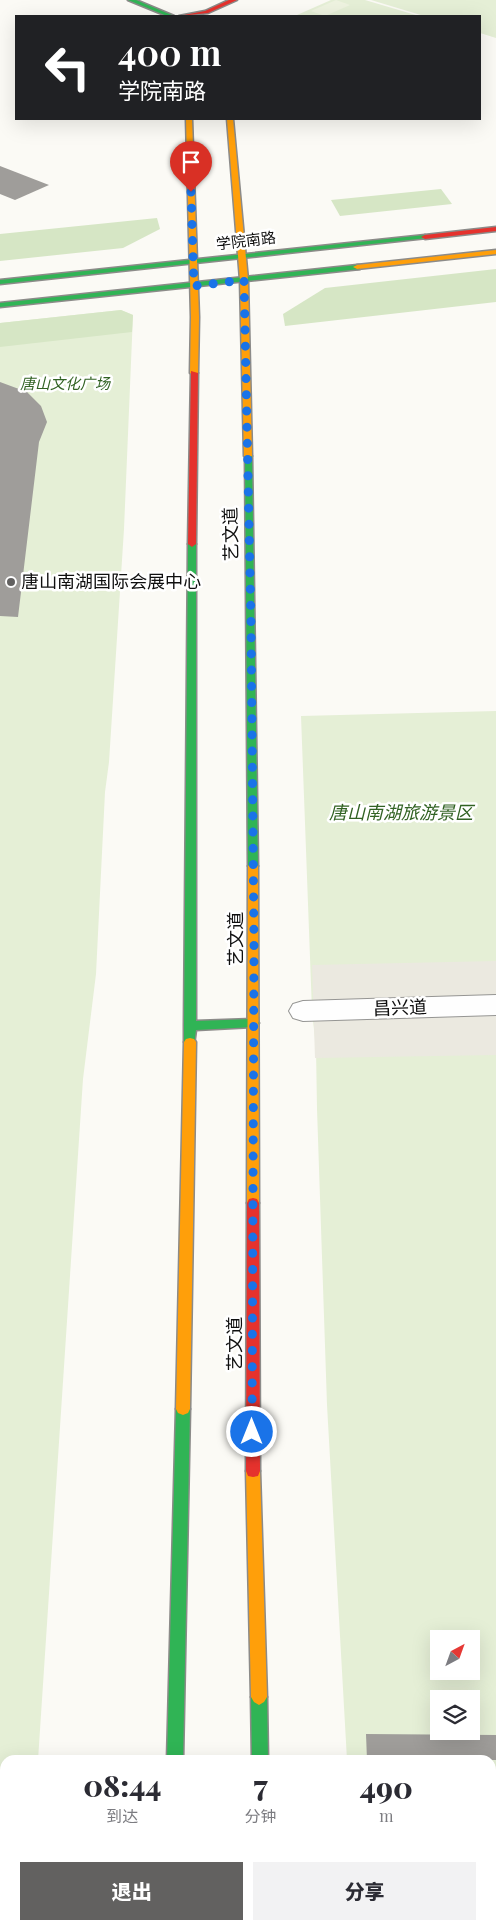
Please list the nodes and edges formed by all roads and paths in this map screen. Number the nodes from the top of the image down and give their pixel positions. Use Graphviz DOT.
graph roads {
  1 [pos="131,0"];
  2 [pos="234,0"];
  3 [pos="189,4"];
  4 [pos="208,14"];
  5 [pos="168,15"];
  6 [pos="195,15"];
  7 [pos="189,120"];
  8 [pos="230,120"];
  9 [pos="496,228"];
  10 [pos="496,252"];
  11 [pos="243,256"];
  12 [pos="193,262"];
  13 [pos="244,280"];
  14 [pos="0,282"];
  15 [pos="194,286"];
  16 [pos="0,305"];
  17 [pos="496,1005"];
  18 [pos="303,1011"];
  19 [pos="253,1023"];
  20 [pos="190,1026"];
  21 [pos="175,1755"];
  22 [pos="260,1755"];
  1 -- 5 [label="main road"];
  2 -- 4 [label="main road"];
  3 -- 4 [label="main road"];
  4 -- 6 [label="main road"];
  7 -- 12 [label="main road, 艺文道"];
  8 -- 11 [label="main road, 艺文道"];
  9 -- 11 [label="main road, 学院南路"];
  10 -- 13 [label="main road"];
  11 -- 12 [label="main road, 学院南路"];
  11 -- 13 [label="main road, 艺文道"];
  12 -- 14 [label="main road, 学院南路"];
  12 -- 15 [label="main road, 艺文道"];
  13 -- 15 [label="main road"];
  13 -- 19 [label="main road, 艺文道"];
  15 -- 16 [label="main road"];
  15 -- 20 [label="main road, 艺文道"];
  17 -- 18 [label="street, 昌兴道"];
  19 -- 20 [label="main road"];
  19 -- 22 [label="main road, 艺文道"];
  20 -- 21 [label="main road, 艺文道"];
}
